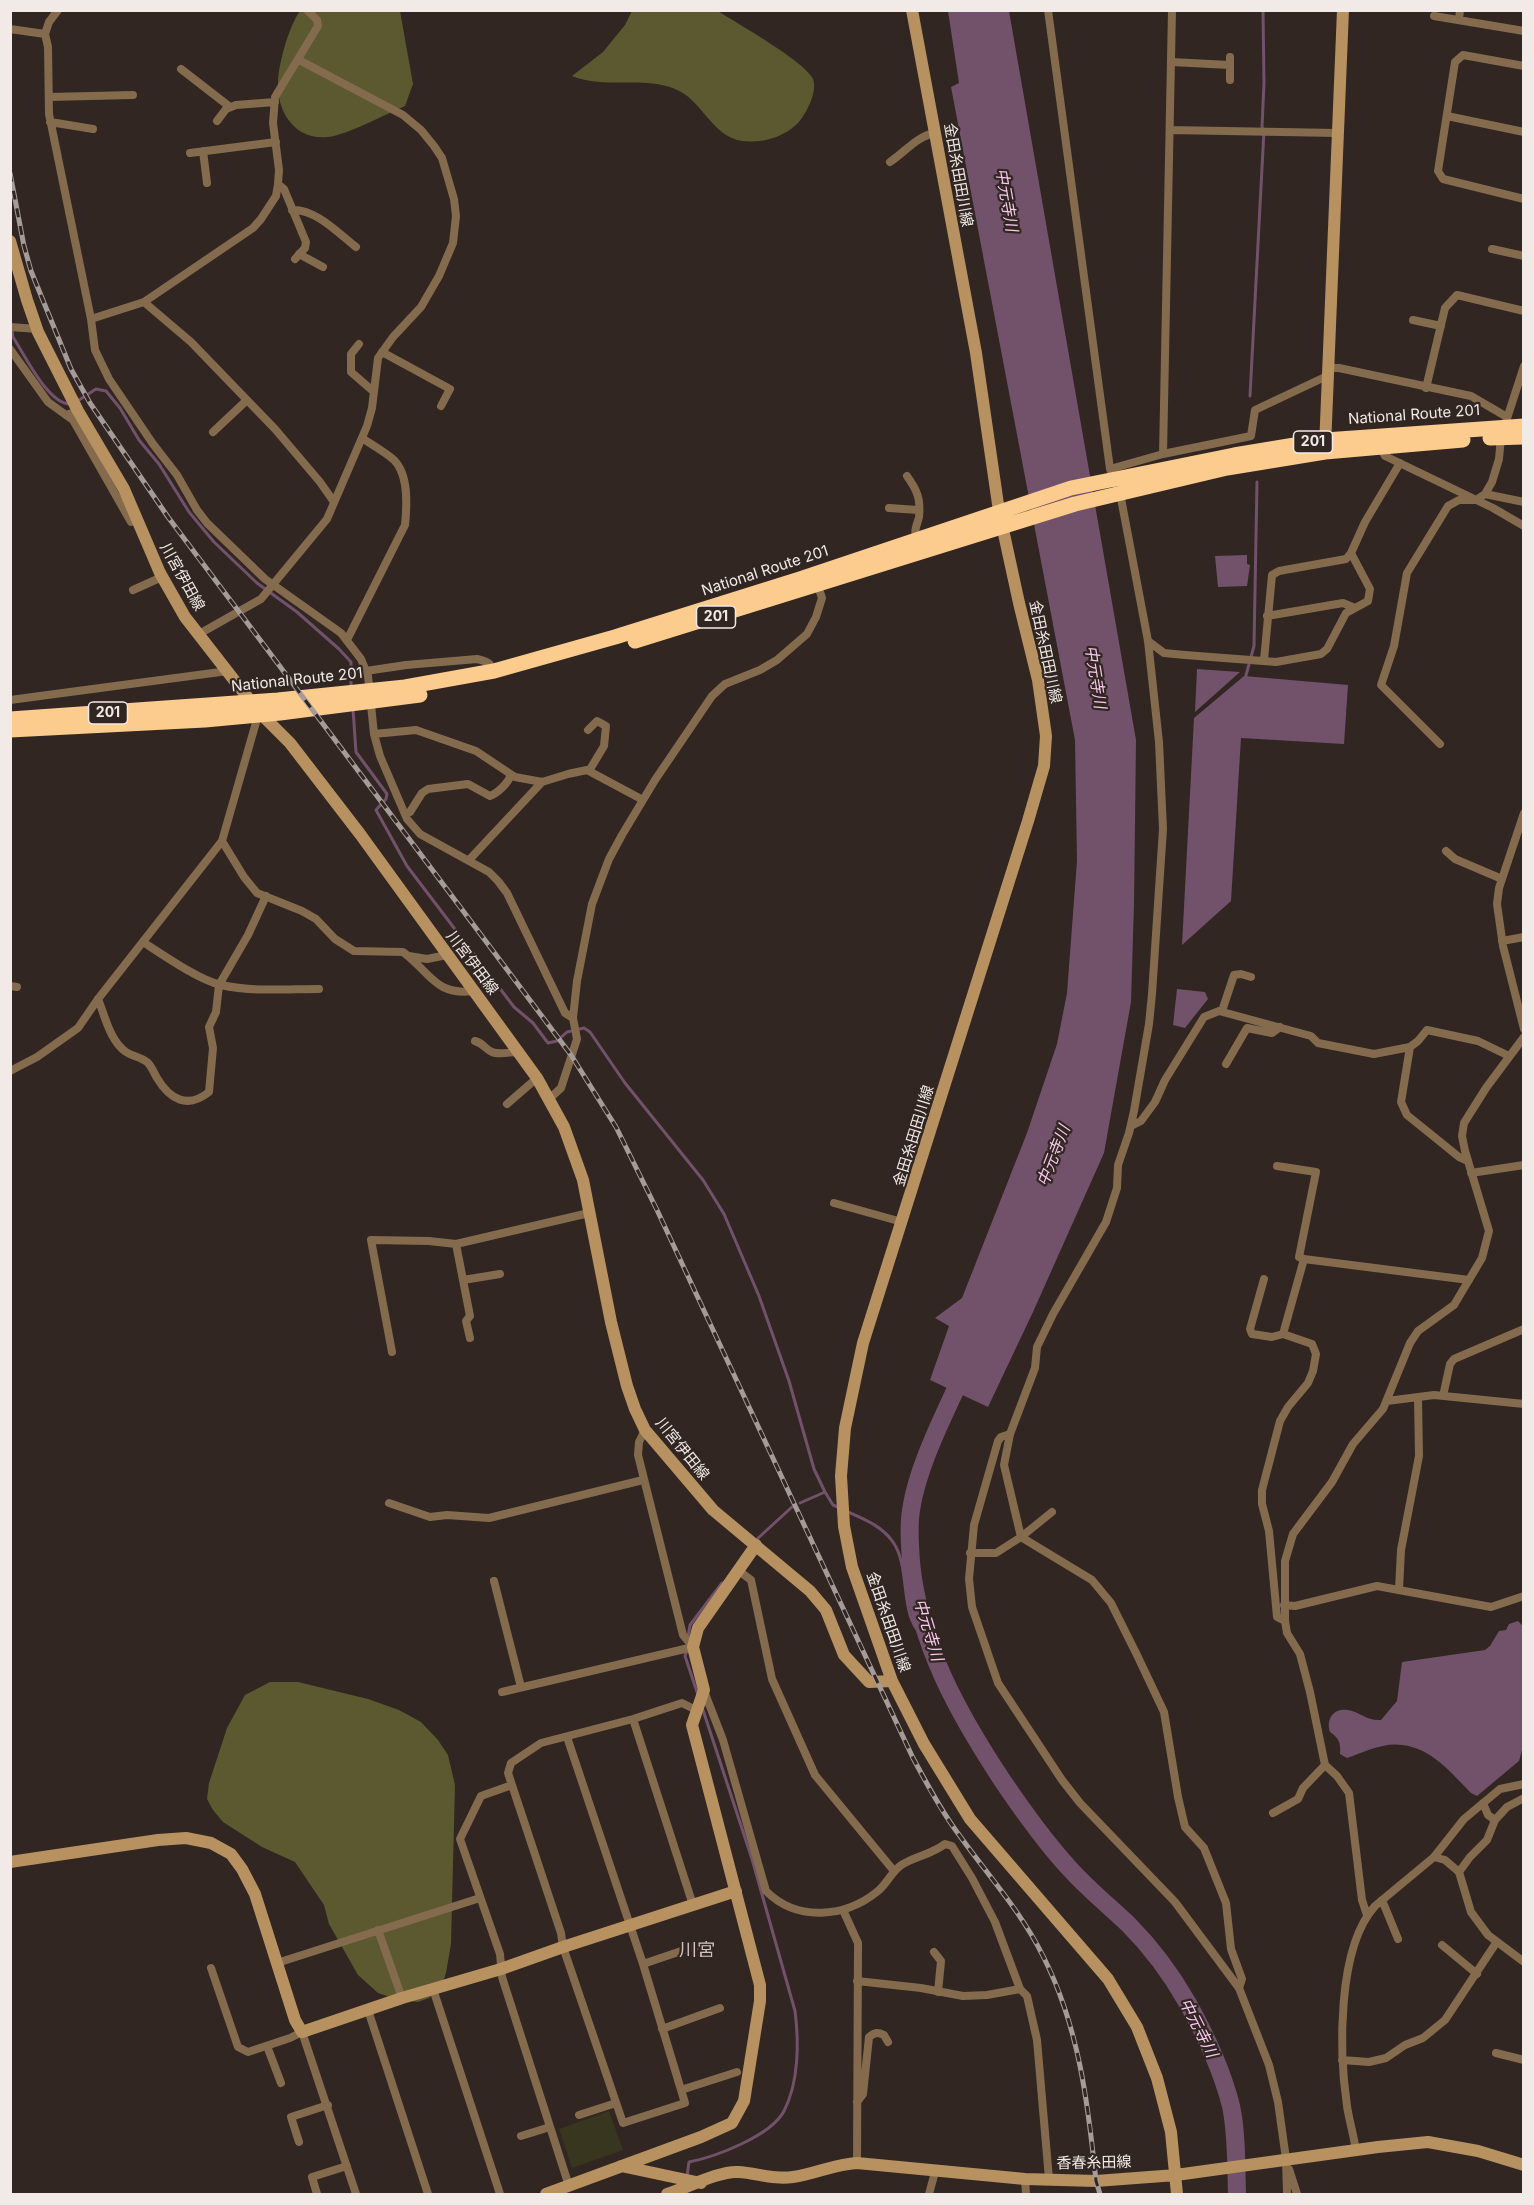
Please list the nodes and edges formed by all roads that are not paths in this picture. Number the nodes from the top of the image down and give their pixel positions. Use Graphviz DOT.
graph roads {
  1 [pos="58,10"];
  2 [pos="307,10"];
  3 [pos="912,10"];
  4 [pos="1048,10"];
  5 [pos="1172,10"];
  6 [pos="1343,10"];
  7 [pos="1460,10"];
  8 [pos="1434,16"];
  9 [pos="1459,20"];
  10 [pos="10,29"];
  11 [pos="1524,31"];
  12 [pos="45,34"];
  13 [pos="299,60"];
  14 [pos="1171,62"];
  15 [pos="1524,66"];
  16 [pos="181,69"];
  17 [pos="1230,80"];
  18 [pos="133,95"];
  19 [pos="49,97"];
  20 [pos="275,102"];
  21 [pos="230,107"];
  22 [pos="1447,116"];
  23 [pos="217,121"];
  24 [pos="50,122"];
  25 [pos="93,129"];
  26 [pos="1170,130"];
  27 [pos="1524,132"];
  28 [pos="935,133"];
  29 [pos="1337,133"];
  30 [pos="276,142"];
  31 [pos="202,151"];
  32 [pos="190,153"];
  33 [pos="890,162"];
  34 [pos="207,183"];
  35 [pos="278,184"];
  36 [pos="1524,199"];
  37 [pos="292,210"];
  38 [pos="10,241"];
  39 [pos="356,248"];
  40 [pos="1492,249"];
  41 [pos="1524,256"];
  42 [pos="323,267"];
  43 [pos="144,302"];
  44 [pos="1524,312"];
  45 [pos="91,319"];
  46 [pos="1413,320"];
  47 [pos="1440,326"];
  48 [pos="10,327"];
  49 [pos="37,329"];
  50 [pos="359,344"];
  51 [pos="10,349"];
  52 [pos="382,352"];
  53 [pos="1524,366"];
  54 [pos="1327,372"];
  55 [pos="1425,388"];
  56 [pos="373,391"];
  57 [pos="247,400"];
  58 [pos="441,406"];
  59 [pos="72,413"];
  60 [pos="1524,426"];
  61 [pos="1504,427"];
  62 [pos="213,432"];
  63 [pos="1524,437"];
  64 [pos="362,438"];
  65 [pos="1325,446"];
  66 [pos="1378,446"];
  67 [pos="1164,454"];
  68 [pos="1400,463"];
  69 [pos="907,476"];
  70 [pos="1112,484"];
  71 [pos="1485,494"];
  72 [pos="1476,500"];
  73 [pos="1524,501"];
  74 [pos="334,502"];
  75 [pos="889,508"];
  76 [pos="918,510"];
  77 [pos="1001,519"];
  78 [pos="1524,526"];
  79 [pos="916,540"];
  80 [pos="1351,553"];
  81 [pos="162,577"];
  82 [pos="273,585"];
  83 [pos="818,586"];
  84 [pos="133,590"];
  85 [pos="1355,608"];
  86 [pos="1267,616"];
  87 [pos="199,634"];
  88 [pos="346,640"];
  89 [pos="1148,641"];
  90 [pos="1264,660"];
  91 [pos="228,671"];
  92 [pos="366,671"];
  93 [pos="494,671"];
  94 [pos="405,693"];
  95 [pos="10,700"];
  96 [pos="259,712"];
  97 [pos="205,713"];
  98 [pos="10,719"];
  99 [pos="10,730"];
  100 [pos="588,730"];
  101 [pos="375,734"];
  102 [pos="1440,744"];
  103 [pos="589,771"];
  104 [pos="511,775"];
  105 [pos="542,782"];
  106 [pos="643,800"];
  107 [pos="1524,813"];
  108 [pos="405,814"];
  109 [pos="222,841"];
  110 [pos="1446,851"];
  111 [pos="469,860"];
  112 [pos="1502,879"];
  113 [pos="266,896"];
  114 [pos="1524,937"];
  115 [pos="1502,941"];
  116 [pos="143,942"];
  117 [pos="447,955"];
  118 [pos="408,956"];
  119 [pos="1251,976"];
  120 [pos="219,985"];
  121 [pos="318,989"];
  122 [pos="474,991"];
  123 [pos="98,999"];
  124 [pos="1222,1011"];
  125 [pos="573,1020"];
  126 [pos="1280,1027"];
  127 [pos="1524,1029"];
  128 [pos="1523,1037"];
  129 [pos="475,1041"];
  130 [pos="1410,1047"];
  131 [pos="518,1052"];
  132 [pos="1509,1056"];
  133 [pos="1226,1064"];
  134 [pos="10,1071"];
  135 [pos="537,1078"];
  136 [pos="548,1100"];
  137 [pos="507,1104"];
  138 [pos="1131,1126"];
  139 [pos="1468,1161"];
  140 [pos="1524,1165"];
  141 [pos="1277,1166"];
  142 [pos="1472,1173"];
  143 [pos="834,1203"];
  144 [pos="589,1213"];
  145 [pos="902,1222"];
  146 [pos="456,1244"];
  147 [pos="1304,1259"];
  148 [pos="500,1274"];
  149 [pos="1264,1279"];
  150 [pos="463,1280"];
  151 [pos="1469,1280"];
  152 [pos="1524,1329"];
  153 [pos="1283,1334"];
  154 [pos="470,1338"];
  155 [pos="392,1352"];
  156 [pos="1443,1396"];
  157 [pos="1418,1398"];
  158 [pos="1387,1401"];
  159 [pos="1524,1404"];
  160 [pos="645,1430"];
  161 [pos="1010,1434"];
  162 [pos="643,1480"];
  163 [pos="388,1503"];
  164 [pos="1052,1512"];
  165 [pos="1021,1537"];
  166 [pos="756,1545"];
  167 [pos="970,1553"];
  168 [pos="739,1571"];
  169 [pos="494,1581"];
  170 [pos="1399,1589"];
  171 [pos="1524,1596"];
  172 [pos="1284,1605"];
  173 [pos="1285,1621"];
  174 [pos="693,1647"];
  175 [pos="892,1681"];
  176 [pos="521,1687"];
  177 [pos="704,1690"];
  178 [pos="502,1692"];
  179 [pos="696,1710"];
  180 [pos="633,1719"];
  181 [pos="567,1737"];
  182 [pos="1325,1765"];
  183 [pos="1524,1784"];
  184 [pos="512,1785"];
  185 [pos="1524,1798"];
  186 [pos="1483,1803"];
  187 [pos="1273,1813"];
  188 [pos="1495,1820"];
  189 [pos="1434,1857"];
  190 [pos="10,1862"];
  191 [pos="894,1871"];
  192 [pos="1459,1872"];
  193 [pos="736,1891"];
  194 [pos="480,1898"];
  195 [pos="1382,1900"];
  196 [pos="693,1905"];
  197 [pos="843,1911"];
  198 [pos="1367,1915"];
  199 [pos="630,1926"];
  200 [pos="378,1930"];
  201 [pos="1398,1939"];
  202 [pos="1496,1943"];
  203 [pos="699,1945"];
  204 [pos="1442,1945"];
  205 [pos="562,1947"];
  206 [pos="934,1952"];
  207 [pos="1521,1957"];
  208 [pos="277,1963"];
  209 [pos="642,1964"];
  210 [pos="211,1968"];
  211 [pos="501,1969"];
  212 [pos="1477,1974"];
  213 [pos="857,1981"];
  214 [pos="1239,1988"];
  215 [pos="433,1989"];
  216 [pos="1020,1989"];
  217 [pos="938,1992"];
  218 [pos="402,1998"];
  219 [pos="720,2008"];
  220 [pos="368,2010"];
  221 [pos="662,2029"];
  222 [pos="302,2032"];
  223 [pos="888,2042"];
  224 [pos="267,2046"];
  225 [pos="1496,2053"];
  226 [pos="1342,2060"];
  227 [pos="1524,2060"];
  228 [pos="737,2072"];
  229 [pos="280,2083"];
  230 [pos="681,2090"];
  231 [pos="856,2102"];
  232 [pos="616,2103"];
  233 [pos="328,2105"];
  234 [pos="579,2115"];
  235 [pos="550,2127"];
  236 [pos="521,2136"];
  237 [pos="299,2142"];
  238 [pos="1356,2151"];
  239 [pos="1280,2160"];
  240 [pos="857,2163"];
  241 [pos="1524,2165"];
  242 [pos="347,2166"];
  243 [pos="620,2166"];
  244 [pos="935,2172"];
  245 [pos="1183,2174"];
  246 [pos="1025,2179"];
  247 [pos="1049,2179"];
  248 [pos="701,2182"];
  249 [pos="568,2186"];
  250 [pos="317,2194"];
  251 [pos="356,2194"];
  252 [pos="428,2194"];
  253 [pos="500,2194"];
  254 [pos="546,2194"];
  255 [pos="667,2194"];
  256 [pos="929,2194"];
  257 [pos="1026,2194"];
  258 [pos="1177,2194"];
  259 [pos="1287,2194"];
  260 [pos="1297,2194"];
  1 -- 12 [label="street"];
  2 -- 13 [label="street"];
  3 -- 28 [label="main road, 金田糸田田川線"];
  4 -- 70 [label="street"];
  5 -- 14 [label="street"];
  6 -- 29 [label="main road"];
  7 -- 9 [label="street"];
  8 -- 9 [label="street"];
  9 -- 11 [label="street"];
  10 -- 12 [label="street"];
  12 -- 19 [label="street"];
  13 -- 20 [label="street"];
  13 -- 52 [label="street"];
  14 -- 17 [label="street"];
  14 -- 26 [label="street"];
  15 -- 22 [label="street"];
  16 -- 21 [label="street"];
  18 -- 19 [label="street"];
  19 -- 24 [label="street"];
  20 -- 21 [label="street"];
  20 -- 30 [label="street"];
  21 -- 23 [label="street"];
  22 -- 27 [label="street"];
  22 -- 36 [label="street"];
  24 -- 25 [label="street"];
  24 -- 45 [label="street"];
  26 -- 29 [label="street"];
  26 -- 67 [label="street"];
  28 -- 33 [label="street"];
  28 -- 77 [label="main road, 金田糸田田川線"];
  29 -- 54 [label="main road"];
  30 -- 31 [label="street"];
  30 -- 35 [label="street"];
  31 -- 32 [label="street"];
  31 -- 34 [label="street"];
  35 -- 37 [label="street"];
  35 -- 43 [label="street"];
  37 -- 39 [label="street"];
  37 -- 42 [label="street"];
  38 -- 49 [label="main road, 川宮伊田線"];
  40 -- 41 [label="street"];
  43 -- 45 [label="street"];
  43 -- 57 [label="street"];
  44 -- 47 [label="street"];
  45 -- 82 [label="street"];
  46 -- 47 [label="street"];
  47 -- 55 [label="street"];
  48 -- 49 [label="street"];
  49 -- 59 [label="main road, 川宮伊田線"];
  50 -- 56 [label="street"];
  51 -- 59 [label="street"];
  52 -- 56 [label="street"];
  52 -- 58 [label="street"];
  53 -- 61 [label="street"];
  54 -- 55 [label="street"];
  54 -- 65 [label="main road"];
  54 -- 67 [label="street"];
  55 -- 61 [label="street"];
  56 -- 64 [label="street"];
  57 -- 62 [label="street"];
  57 -- 74 [label="street"];
  59 -- 81 [label="main road, 川宮伊田線"];
  60 -- 61 [label="highway, National Route 201 / 201"];
  61 -- 63 [label="highway, National Route 201 / 201"];
  61 -- 65 [label="highway, National Route 201 / 201"];
  61 -- 66 [label="highway, National Route 201 / 201"];
  61 -- 71 [label="street"];
  64 -- 74 [label="street"];
  64 -- 88 [label="street"];
  65 -- 66 [label="highway, National Route 201 / 201"];
  65 -- 70 [label="highway, National Route 201 / 201"];
  66 -- 68 [label="street"];
  67 -- 70 [label="street"];
  68 -- 72 [label="street"];
  68 -- 80 [label="street"];
  69 -- 76 [label="street"];
  70 -- 77 [label="highway, National Route 201 / 201"];
  70 -- 77 [label="highway, National Route 201 / 201"];
  70 -- 89 [label="street"];
  71 -- 72 [label="street"];
  71 -- 73 [label="street"];
  72 -- 78 [label="street"];
  72 -- 102 [label="street"];
  74 -- 82 [label="street"];
  75 -- 76 [label="street"];
  76 -- 79 [label="street"];
  77 -- 79 [label="highway, National Route 201 / 201"];
  77 -- 83 [label="highway, National Route 201 / 201"];
  77 -- 145 [label="main road, 金田糸田田川線"];
  79 -- 93 [label="highway, National Route 201 / 201"];
  80 -- 85 [label="street"];
  80 -- 86 [label="street"];
  81 -- 84 [label="street"];
  81 -- 87 [label="main road, 川宮伊田線"];
  82 -- 87 [label="street"];
  82 -- 88 [label="street"];
  83 -- 94 [label="highway, National Route 201 / 201"];
  83 -- 106 [label="street"];
  85 -- 86 [label="street"];
  85 -- 90 [label="street"];
  86 -- 90 [label="street"];
  87 -- 91 [label="main road, 川宮伊田線"];
  88 -- 92 [label="street"];
  89 -- 90 [label="street"];
  89 -- 138 [label="street"];
  91 -- 95 [label="street"];
  91 -- 96 [label="main road, 川宮伊田線"];
  92 -- 93 [label="street"];
  92 -- 101 [label="street"];
  93 -- 94 [label="highway, National Route 201 / 201"];
  94 -- 97 [label="highway, National Route 201 / 201"];
  96 -- 109 [label="street"];
  96 -- 117 [label="main road, 川宮伊田線"];
  97 -- 98 [label="highway, National Route 201 / 201"];
  97 -- 99 [label="highway, National Route 201 / 201"];
  100 -- 103 [label="street"];
  101 -- 104 [label="street"];
  101 -- 108 [label="street"];
  103 -- 105 [label="street"];
  103 -- 106 [label="street"];
  104 -- 105 [label="street"];
  104 -- 108 [label="street"];
  105 -- 111 [label="street"];
  106 -- 125 [label="street"];
  107 -- 112 [label="street"];
  108 -- 111 [label="street"];
  109 -- 113 [label="street"];
  109 -- 116 [label="street"];
  110 -- 112 [label="street"];
  111 -- 125 [label="street"];
  112 -- 115 [label="street"];
  113 -- 118 [label="street"];
  113 -- 120 [label="street"];
  114 -- 115 [label="street"];
  115 -- 127 [label="street"];
  116 -- 120 [label="street"];
  116 -- 123 [label="street"];
  117 -- 118 [label="street"];
  117 -- 122 [label="main road, 川宮伊田線"];
  118 -- 122 [label="street"];
  119 -- 124 [label="street"];
  120 -- 121 [label="street"];
  120 -- 123 [label="street"];
  122 -- 131 [label="main road, 川宮伊田線"];
  123 -- 134 [label="street"];
  124 -- 126 [label="street"];
  124 -- 138 [label="street"];
  125 -- 136 [label="street"];
  126 -- 130 [label="street"];
  126 -- 133 [label="street"];
  128 -- 132 [label="street"];
  129 -- 131 [label="street"];
  130 -- 132 [label="street"];
  130 -- 139 [label="street"];
  131 -- 135 [label="main road, 川宮伊田線"];
  132 -- 139 [label="street"];
  135 -- 136 [label="main road, 川宮伊田線"];
  135 -- 137 [label="street"];
  136 -- 144 [label="main road, 川宮伊田線"];
  138 -- 161 [label="street"];
  139 -- 142 [label="street"];
  140 -- 142 [label="street"];
  141 -- 147 [label="street"];
  142 -- 151 [label="street"];
  143 -- 145 [label="street"];
  144 -- 146 [label="street"];
  144 -- 160 [label="main road, 川宮伊田線"];
  145 -- 175 [label="main road, 金田糸田田川線"];
  146 -- 150 [label="street"];
  146 -- 155 [label="street"];
  147 -- 151 [label="street"];
  147 -- 153 [label="street"];
  148 -- 150 [label="street"];
  149 -- 153 [label="street"];
  150 -- 154 [label="street"];
  151 -- 158 [label="street"];
  152 -- 156 [label="street"];
  153 -- 173 [label="street"];
  156 -- 157 [label="street"];
  156 -- 159 [label="street"];
  157 -- 158 [label="street"];
  157 -- 170 [label="street"];
  158 -- 172 [label="street"];
  160 -- 162 [label="street"];
  160 -- 166 [label="main road, 川宮伊田線"];
  161 -- 165 [label="street"];
  161 -- 167 [label="street"];
  162 -- 163 [label="street"];
  162 -- 174 [label="street"];
  164 -- 165 [label="street"];
  165 -- 167 [label="street"];
  165 -- 214 [label="street"];
  166 -- 168 [label="main road"];
  166 -- 175 [label="main road, 川宮伊田線"];
  167 -- 214 [label="street"];
  168 -- 174 [label="main road"];
  168 -- 191 [label="street"];
  169 -- 176 [label="street"];
  170 -- 171 [label="street"];
  170 -- 172 [label="street"];
  172 -- 173 [label="street"];
  173 -- 182 [label="street"];
  174 -- 176 [label="street"];
  174 -- 177 [label="main road"];
  175 -- 245 [label="main road, 金田糸田田川線"];
  176 -- 178 [label="street"];
  177 -- 179 [label="main road"];
  177 -- 197 [label="street"];
  179 -- 180 [label="street"];
  179 -- 193 [label="main road"];
  180 -- 181 [label="street"];
  180 -- 196 [label="street"];
  181 -- 184 [label="street"];
  181 -- 199 [label="street"];
  182 -- 187 [label="street"];
  182 -- 198 [label="street"];
  183 -- 186 [label="street"];
  184 -- 194 [label="street"];
  184 -- 205 [label="street"];
  185 -- 188 [label="street"];
  186 -- 188 [label="street"];
  186 -- 189 [label="street"];
  188 -- 192 [label="street"];
  189 -- 192 [label="street"];
  189 -- 195 [label="street"];
  190 -- 208 [label="main road"];
  191 -- 197 [label="street"];
  191 -- 216 [label="street"];
  192 -- 202 [label="street"];
  193 -- 196 [label="main road"];
  193 -- 243 [label="main road"];
  194 -- 200 [label="street"];
  194 -- 211 [label="street"];
  195 -- 198 [label="street"];
  195 -- 201 [label="street"];
  196 -- 199 [label="main road"];
  197 -- 213 [label="street"];
  198 -- 226 [label="street"];
  199 -- 205 [label="main road"];
  199 -- 209 [label="street"];
  200 -- 208 [label="street"];
  200 -- 218 [label="street"];
  202 -- 207 [label="street"];
  202 -- 212 [label="street"];
  203 -- 209 [label="street"];
  204 -- 212 [label="street"];
  205 -- 211 [label="main road"];
  205 -- 232 [label="street"];
  206 -- 217 [label="street"];
  208 -- 222 [label="main road"];
  209 -- 221 [label="street"];
  210 -- 224 [label="street"];
  211 -- 215 [label="main road"];
  211 -- 235 [label="street"];
  212 -- 226 [label="street"];
  213 -- 217 [label="street"];
  213 -- 231 [label="street"];
  214 -- 239 [label="street"];
  215 -- 218 [label="main road"];
  215 -- 253 [label="street"];
  216 -- 217 [label="street"];
  216 -- 247 [label="street"];
  218 -- 220 [label="main road"];
  219 -- 221 [label="street"];
  220 -- 222 [label="main road"];
  220 -- 252 [label="street"];
  221 -- 230 [label="street"];
  222 -- 224 [label="street"];
  222 -- 233 [label="street"];
  223 -- 231 [label="street"];
  224 -- 229 [label="street"];
  225 -- 227 [label="street"];
  226 -- 238 [label="street"];
  228 -- 230 [label="street"];
  230 -- 232 [label="street"];
  231 -- 240 [label="street"];
  232 -- 234 [label="street"];
  233 -- 237 [label="street"];
  233 -- 242 [label="street"];
  235 -- 236 [label="street"];
  235 -- 249 [label="street"];
  238 -- 239 [label="main road, 香春糸田線"];
  238 -- 241 [label="main road, 香春糸田線"];
  239 -- 245 [label="main road, 香春糸田線"];
  239 -- 259 [label="street"];
  239 -- 260 [label="street"];
  240 -- 244 [label="main road, 香春糸田線"];
  240 -- 248 [label="main road, 香春糸田線"];
  242 -- 250 [label="street"];
  242 -- 251 [label="street"];
  243 -- 248 [label="main road"];
  243 -- 249 [label="main road"];
  244 -- 246 [label="main road, 香春糸田線"];
  244 -- 256 [label="street"];
  245 -- 247 [label="main road, 香春糸田線"];
  245 -- 258 [label="main road, 金田糸田田川線"];
  246 -- 247 [label="main road, 香春糸田線"];
  246 -- 257 [label="street"];
  248 -- 255 [label="main road, 香春糸田線"];
  249 -- 254 [label="main road"];
}
